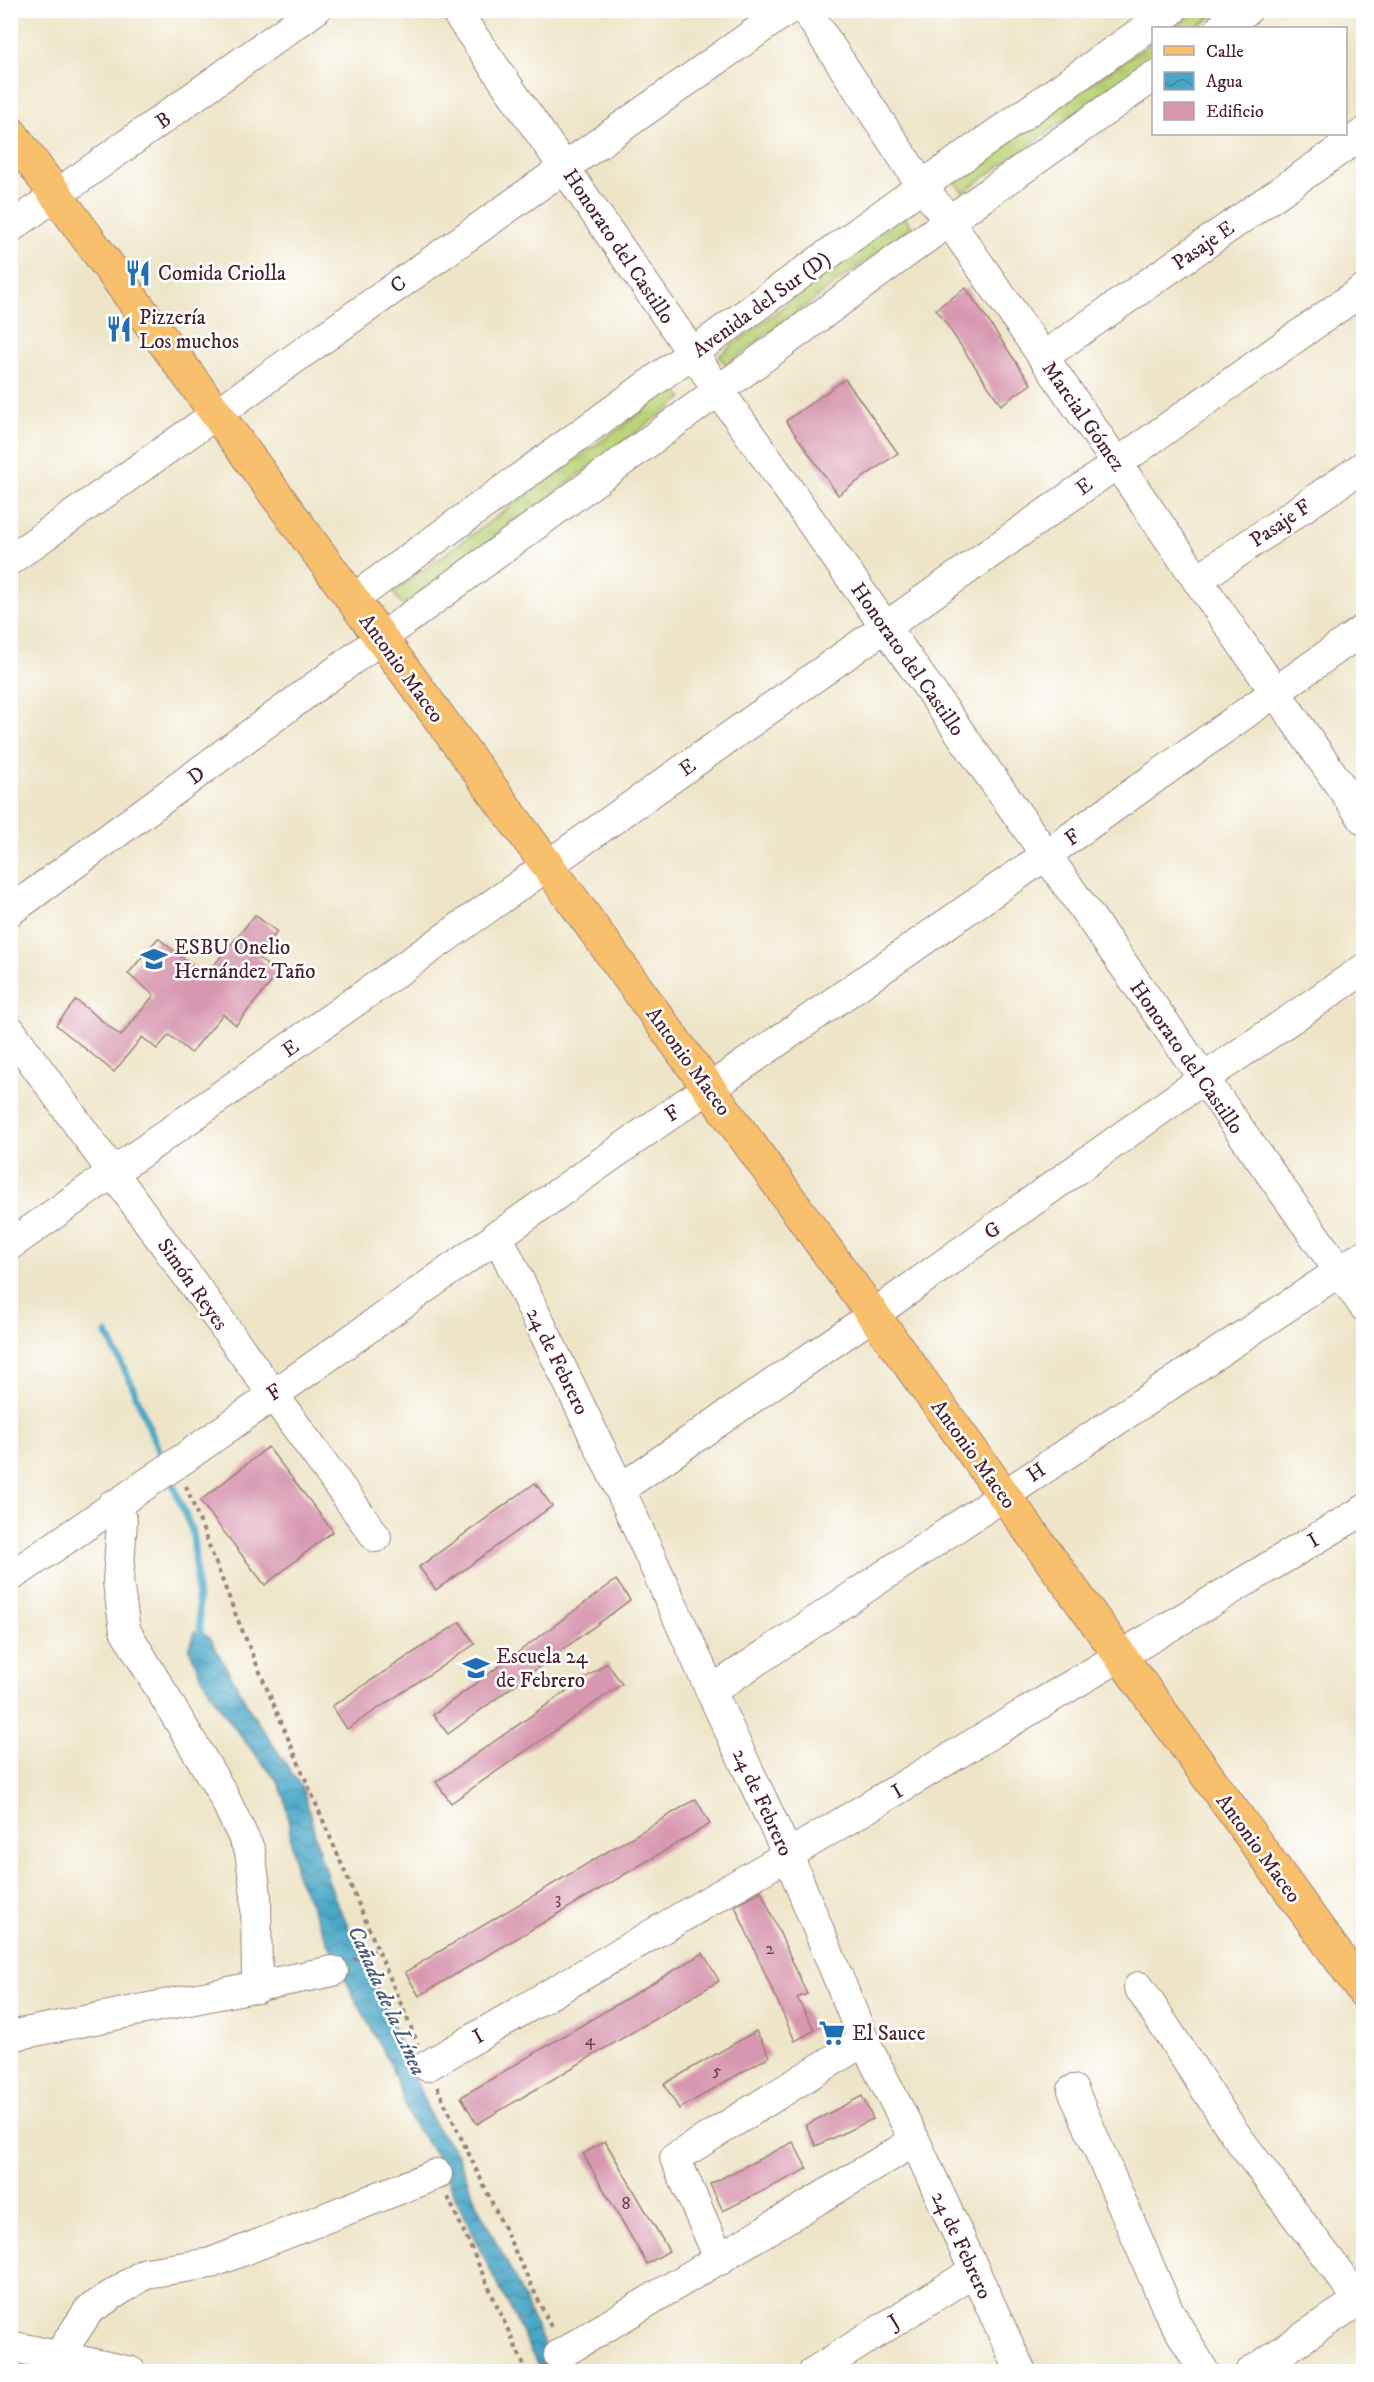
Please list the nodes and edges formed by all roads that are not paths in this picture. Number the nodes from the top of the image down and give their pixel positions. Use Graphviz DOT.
graph roads {
  1 [pos="315,10"];
  2 [pos="455,10"];
  3 [pos="787,10"];
  4 [pos="806,10"];
  5 [pos="1172,10"];
  6 [pos="1246,10"];
  7 [pos="1222,27"];
  8 [pos="1152,77"];
  9 [pos="10,132"];
  10 [pos="1364,133"];
  11 [pos="564,166"];
  12 [pos="922,186"];
  13 [pos="58,195"];
  14 [pos="949,221"];
  15 [pos="10,228"];
  16 [pos="1364,289"];
  17 [pos="693,354"];
  18 [pos="1043,357"];
  19 [pos="719,390"];
  20 [pos="214,414"];
  21 [pos="1116,462"];
  22 [pos="1364,466"];
  23 [pos="10,560"];
  24 [pos="1197,580"];
  25 [pos="352,600"];
  26 [pos="886,627"];
  27 [pos="1364,629"];
  28 [pos="381,639"];
  29 [pos="1273,693"];
  30 [pos="1360,806"];
  31 [pos="1046,855"];
  32 [pos="548,866"];
  33 [pos="10,911"];
  34 [pos="1364,969"];
  35 [pos="10,1030"];
  36 [pos="1203,1079"];
  37 [pos="709,1089"];
  38 [pos="114,1172"];
  39 [pos="497,1235"];
  40 [pos="10,1245"];
  41 [pos="1352,1263"];
  42 [pos="1364,1306"];
  43 [pos="873,1315"];
  44 [pos="271,1394"];
  45 [pos="620,1489"];
  46 [pos="1003,1495"];
  47 [pos="121,1499"];
  48 [pos="1364,1510"];
  49 [pos="376,1537"];
  50 [pos="10,1577"];
  51 [pos="1121,1657"];
  52 [pos="711,1691"];
  53 [pos="788,1855"];
  54 [pos="333,1971"];
  55 [pos="1139,1987"];
  56 [pos="257,1988"];
  57 [pos="1364,1992"];
  58 [pos="10,2036"];
  59 [pos="864,2041"];
  60 [pos="427,2066"];
  61 [pos="1073,2090"];
  62 [pos="915,2141"];
  63 [pos="437,2174"];
  64 [pos="720,2260"];
  65 [pos="974,2271"];
  66 [pos="1361,2299"];
  67 [pos="10,2346"];
  68 [pos="561,2354"];
  69 [pos="57,2358"];
  70 [pos="131,2372"];
  71 [pos="814,2372"];
  72 [pos="1021,2372"];
  73 [pos="1204,2372"];
  74 [pos="1251,2372"];
  1 -- 13 [label="street, B"];
  2 -- 11 [label="street, Honorato del Castillo"];
  3 -- 11 [label="street, C"];
  4 -- 12 [label="street, Marcial Gómez"];
  5 -- 12 [label="street, Avenida del Sur (D)"];
  6 -- 7 [label="street"];
  8 -- 14 [label="street"];
  9 -- 13 [label="main road, Antonio Maceo"];
  10 -- 18 [label="street, Pasaje E"];
  11 -- 17 [label="street, Honorato del Castillo"];
  11 -- 20 [label="street, C"];
  12 -- 14 [label="street, Marcial Gómez"];
  12 -- 17 [label="street, Avenida del Sur (D)"];
  13 -- 15 [label="street, B"];
  13 -- 20 [label="main road, Antonio Maceo"];
  14 -- 18 [label="street, Marcial Gómez"];
  14 -- 19 [label="street"];
  16 -- 21 [label="street, E"];
  17 -- 19 [label="street, Honorato del Castillo"];
  17 -- 25 [label="street, Avenida del Sur (D)"];
  18 -- 21 [label="street, Marcial Gómez"];
  19 -- 26 [label="street, Honorato del Castillo"];
  19 -- 28 [label="street"];
  20 -- 23 [label="street, C"];
  20 -- 25 [label="main road, Antonio Maceo"];
  21 -- 24 [label="street, Marcial Gómez"];
  21 -- 26 [label="street, E"];
  22 -- 24 [label="street, Pasaje F"];
  24 -- 29 [label="street, Marcial Gómez"];
  25 -- 28 [label="main road, Antonio Maceo"];
  26 -- 31 [label="street, Honorato del Castillo"];
  26 -- 32 [label="street, E"];
  27 -- 29 [label="street, F"];
  28 -- 32 [label="main road, Antonio Maceo"];
  28 -- 33 [label="street, D"];
  29 -- 30 [label="street, Marcial Gómez"];
  29 -- 31 [label="street, F"];
  31 -- 36 [label="street, Honorato del Castillo"];
  31 -- 37 [label="street, F"];
  32 -- 37 [label="main road, Antonio Maceo"];
  32 -- 38 [label="street, E"];
  34 -- 36 [label="street, G"];
  35 -- 38 [label="street, Simón Reyes"];
  36 -- 41 [label="street, Honorato del Castillo"];
  36 -- 43 [label="street, G"];
  37 -- 39 [label="street, F"];
  37 -- 43 [label="main road, Antonio Maceo"];
  38 -- 40 [label="street, E"];
  38 -- 44 [label="street, Simón Reyes"];
  39 -- 44 [label="street, F"];
  39 -- 45 [label="street, 24 de Febrero"];
  41 -- 42 [label="street, Honorato del Castillo"];
  41 -- 46 [label="street, H"];
  43 -- 45 [label="street, G"];
  43 -- 46 [label="main road, Antonio Maceo"];
  44 -- 47 [label="street, F"];
  44 -- 49 [label="street, Simón Reyes"];
  45 -- 52 [label="street, 24 de Febrero"];
  46 -- 51 [label="main road, Antonio Maceo"];
  46 -- 52 [label="street, H"];
  47 -- 50 [label="street, F"];
  47 -- 56 [label="street"];
  48 -- 51 [label="street, I"];
  51 -- 53 [label="street, I"];
  51 -- 57 [label="main road, Antonio Maceo"];
  52 -- 53 [label="street, 24 de Febrero"];
  53 -- 59 [label="street, 24 de Febrero"];
  53 -- 60 [label="street, I"];
  54 -- 56 [label="street"];
  55 -- 66 [label="street"];
  56 -- 58 [label="street"];
  59 -- 62 [label="street, 24 de Febrero"];
  59 -- 64 [label="street"];
  61 -- 73 [label="street"];
  62 -- 64 [label="street"];
  62 -- 65 [label="street, 24 de Febrero"];
  63 -- 69 [label="street"];
  64 -- 68 [label="street"];
  65 -- 71 [label="street, J"];
  65 -- 72 [label="street, 24 de Febrero"];
  66 -- 74 [label="street"];
  67 -- 69 [label="street"];
  69 -- 70 [label="street"];
}
